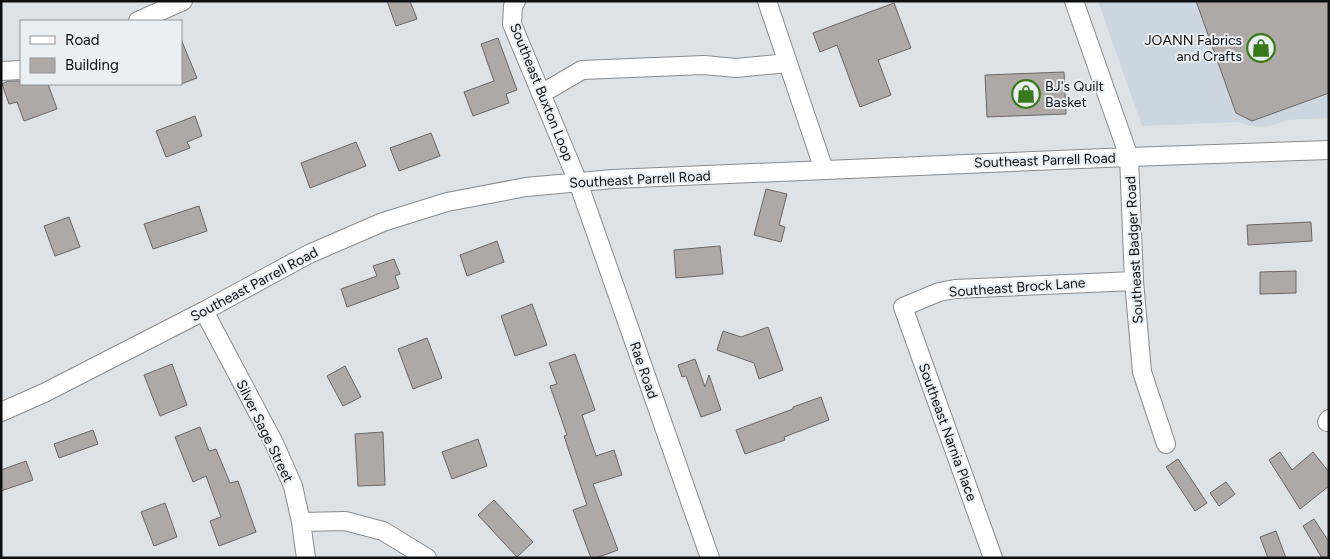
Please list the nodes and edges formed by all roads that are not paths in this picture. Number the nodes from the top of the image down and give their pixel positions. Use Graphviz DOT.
graph roads {
  1 [pos="183,1"];
  2 [pos="516,1"];
  3 [pos="768,1"];
  4 [pos="1074,1"];
  5 [pos="140,20"];
  6 [pos="788,63"];
  7 [pos="20,70"];
  8 [pos="1,71"];
  9 [pos="541,94"];
  10 [pos="1329,150"];
  11 [pos="1129,157"];
  12 [pos="824,170"];
  13 [pos="578,182"];
  14 [pos="1134,281"];
  15 [pos="903,307"];
  16 [pos="204,311"];
  17 [pos="1,412"];
  18 [pos="1166,444"];
  19 [pos="301,522"];
  20 [pos="306,558"];
  21 [pos="427,558"];
  22 [pos="710,558"];
  23 [pos="994,558"];
  1 -- 5 [label="street"];
  2 -- 9 [label="street, Southeast Buxton Loop"];
  3 -- 6 [label="street"];
  4 -- 11 [label="street, Southeast Badger Road"];
  6 -- 9 [label="street"];
  6 -- 12 [label="street"];
  7 -- 8 [label="street"];
  9 -- 13 [label="street, Southeast Buxton Loop"];
  10 -- 11 [label="street, Southeast Parrell Road"];
  11 -- 12 [label="street, Southeast Parrell Road"];
  11 -- 14 [label="street, Southeast Badger Road"];
  12 -- 13 [label="street, Southeast Parrell Road"];
  13 -- 16 [label="street, Southeast Parrell Road"];
  13 -- 22 [label="street, Rae Road"];
  14 -- 15 [label="street, Southeast Brock Lane"];
  14 -- 18 [label="street, Southeast Badger Road"];
  15 -- 23 [label="street, Southeast Narnia Place"];
  16 -- 17 [label="street, Southeast Parrell Road"];
  16 -- 19 [label="street, Silver Sage Street"];
  19 -- 20 [label="street, Silver Sage Street"];
  19 -- 21 [label="street"];
}
